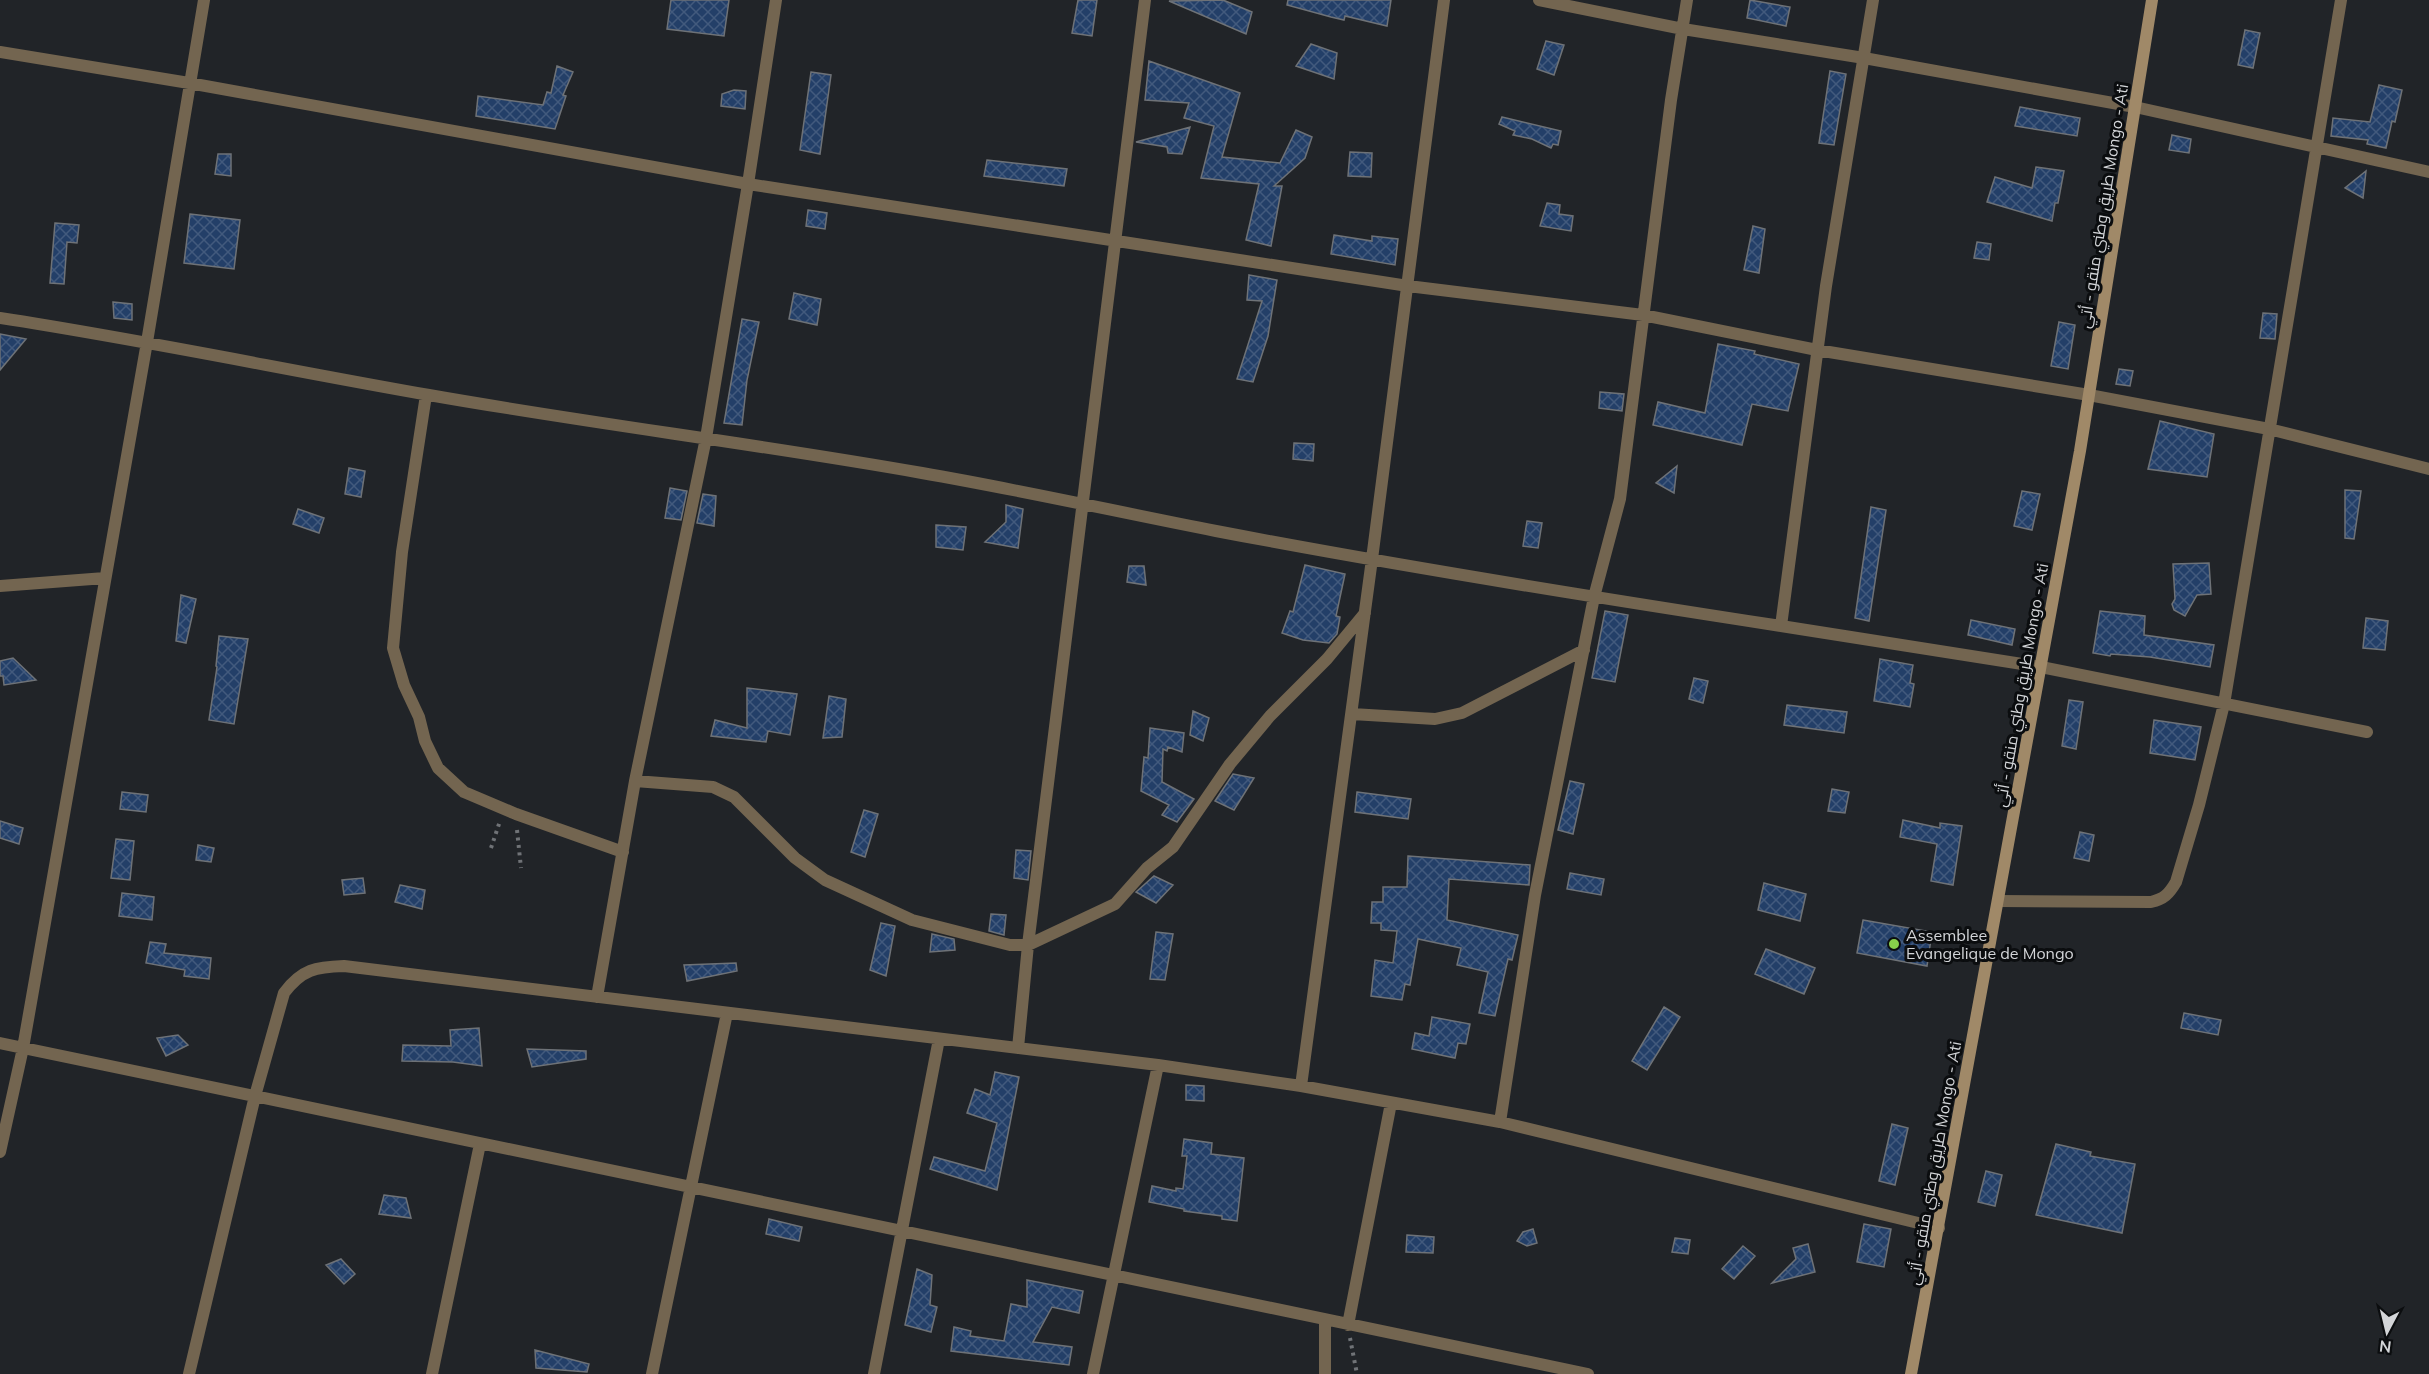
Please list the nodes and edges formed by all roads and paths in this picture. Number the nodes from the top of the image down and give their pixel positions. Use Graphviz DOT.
graph roads {
  1 [pos="204,0"];
  2 [pos="776,0"];
  3 [pos="1145,0"];
  4 [pos="1444,0"];
  5 [pos="1539,0"];
  6 [pos="1687,0"];
  7 [pos="1873,0"];
  8 [pos="2152,0"];
  9 [pos="2341,0"];
  10 [pos="1683,29"];
  11 [pos="0,52"];
  12 [pos="1864,58"];
  13 [pos="189,83"];
  14 [pos="2135,107"];
  15 [pos="2316,149"];
  16 [pos="2429,172"];
  17 [pos="748,184"];
  18 [pos="1115,242"];
  19 [pos="1408,286"];
  20 [pos="1643,315"];
  21 [pos="0,318"];
  22 [pos="147,342"];
  23 [pos="1817,350"];
  24 [pos="426,395"];
  25 [pos="2090,395"];
  26 [pos="2270,429"];
  27 [pos="705,438"];
  28 [pos="2429,469"];
  29 [pos="1082,504"];
  30 [pos="1372,559"];
  31 [pos="105,578"];
  32 [pos="0,586"];
  33 [pos="1594,597"];
  34 [pos="1365,613"];
  35 [pos="1781,626"];
  36 [pos="1584,650"];
  37 [pos="2041,667"];
  38 [pos="2224,704"];
  39 [pos="1352,714"];
  40 [pos="2367,732"];
  41 [pos="635,781"];
  42 [pos="503,809"];
  43 [pos="516,814"];
  44 [pos="491,848"];
  45 [pos="623,852"];
  46 [pos="521,868"];
  47 [pos="1998,901"];
  48 [pos="1028,945"];
  49 [pos="597,997"];
  50 [pos="727,1013"];
  51 [pos="939,1039"];
  52 [pos="0,1043"];
  53 [pos="23,1047"];
  54 [pos="1018,1048"];
  55 [pos="1158,1065"];
  56 [pos="1301,1086"];
  57 [pos="255,1096"];
  58 [pos="1391,1103"];
  59 [pos="1500,1122"];
  60 [pos="480,1144"];
  61 [pos="0,1152"];
  62 [pos="691,1188"];
  63 [pos="1939,1228"];
  64 [pos="901,1229"];
  65 [pos="1114,1274"];
  66 [pos="1324,1321"];
  67 [pos="1348,1325"];
  68 [pos="1534,1369"];
  69 [pos="189,1374"];
  70 [pos="432,1374"];
  71 [pos="652,1374"];
  72 [pos="874,1374"];
  73 [pos="1093,1374"];
  74 [pos="1325,1374"];
  75 [pos="1357,1374"];
  76 [pos="1588,1374"];
  77 [pos="1911,1374"];
  1 -- 13 [label="street"];
  2 -- 17 [label="street"];
  3 -- 18 [label="street"];
  4 -- 19 [label="street"];
  5 -- 10 [label="street"];
  6 -- 10 [label="street"];
  7 -- 12 [label="street"];
  8 -- 14 [label="main road, طريق وطني منقو - أتي Mongo - Ati"];
  9 -- 15 [label="street"];
  10 -- 12 [label="street"];
  10 -- 20 [label="street"];
  11 -- 13 [label="street"];
  12 -- 14 [label="street"];
  12 -- 23 [label="street"];
  13 -- 17 [label="street"];
  13 -- 22 [label="street"];
  14 -- 15 [label="street"];
  14 -- 25 [label="main road, طريق وطني منقو - أتي Mongo - Ati"];
  15 -- 16 [label="street"];
  15 -- 26 [label="street"];
  17 -- 18 [label="street"];
  17 -- 27 [label="street"];
  18 -- 19 [label="street"];
  18 -- 29 [label="street"];
  19 -- 20 [label="street"];
  19 -- 30 [label="street"];
  20 -- 23 [label="street"];
  20 -- 33 [label="street"];
  21 -- 22 [label="street"];
  22 -- 24 [label="street"];
  22 -- 31 [label="street"];
  23 -- 25 [label="street"];
  23 -- 35 [label="street"];
  24 -- 27 [label="street"];
  24 -- 42 [label="street"];
  25 -- 26 [label="street"];
  25 -- 37 [label="main road, طريق وطني منقو - أتي Mongo - Ati"];
  26 -- 28 [label="street"];
  26 -- 38 [label="street"];
  27 -- 29 [label="street"];
  27 -- 41 [label="street"];
  29 -- 30 [label="street"];
  29 -- 48 [label="street"];
  30 -- 33 [label="street"];
  30 -- 34 [label="street"];
  31 -- 32 [label="street"];
  31 -- 53 [label="street"];
  33 -- 35 [label="street"];
  33 -- 36 [label="street"];
  34 -- 39 [label="street"];
  34 -- 48 [label="street"];
  35 -- 37 [label="street"];
  36 -- 39 [label="street"];
  36 -- 59 [label="street"];
  37 -- 38 [label="street"];
  37 -- 47 [label="main road, طريق وطني منقو - أتي Mongo - Ati"];
  38 -- 40 [label="street"];
  38 -- 47 [label="street"];
  39 -- 56 [label="street"];
  41 -- 45 [label="street"];
  41 -- 48 [label="street"];
  42 -- 43 [label="street"];
  42 -- 44 [label="path"];
  43 -- 45 [label="street"];
  43 -- 46 [label="path"];
  45 -- 49 [label="street"];
  47 -- 63 [label="main road, طريق وطني منقو - أتي Mongo - Ati"];
  48 -- 54 [label="street"];
  49 -- 50 [label="street"];
  49 -- 57 [label="street"];
  50 -- 51 [label="street"];
  50 -- 62 [label="street"];
  51 -- 54 [label="street"];
  51 -- 64 [label="street"];
  52 -- 53 [label="street"];
  53 -- 57 [label="street"];
  53 -- 61 [label="street"];
  54 -- 55 [label="street"];
  55 -- 56 [label="street"];
  55 -- 65 [label="street"];
  56 -- 58 [label="street"];
  57 -- 60 [label="street"];
  57 -- 69 [label="street"];
  58 -- 59 [label="street"];
  58 -- 67 [label="street"];
  59 -- 63 [label="street"];
  60 -- 62 [label="street"];
  60 -- 70 [label="street"];
  62 -- 64 [label="street"];
  62 -- 71 [label="street"];
  63 -- 77 [label="main road, طريق وطني منقو - أتي Mongo - Ati"];
  64 -- 65 [label="street"];
  64 -- 72 [label="street"];
  65 -- 66 [label="street"];
  65 -- 73 [label="street"];
  66 -- 67 [label="street"];
  66 -- 74 [label="street"];
  67 -- 68 [label="street"];
  67 -- 75 [label="path"];
  68 -- 76 [label="street"];
}
